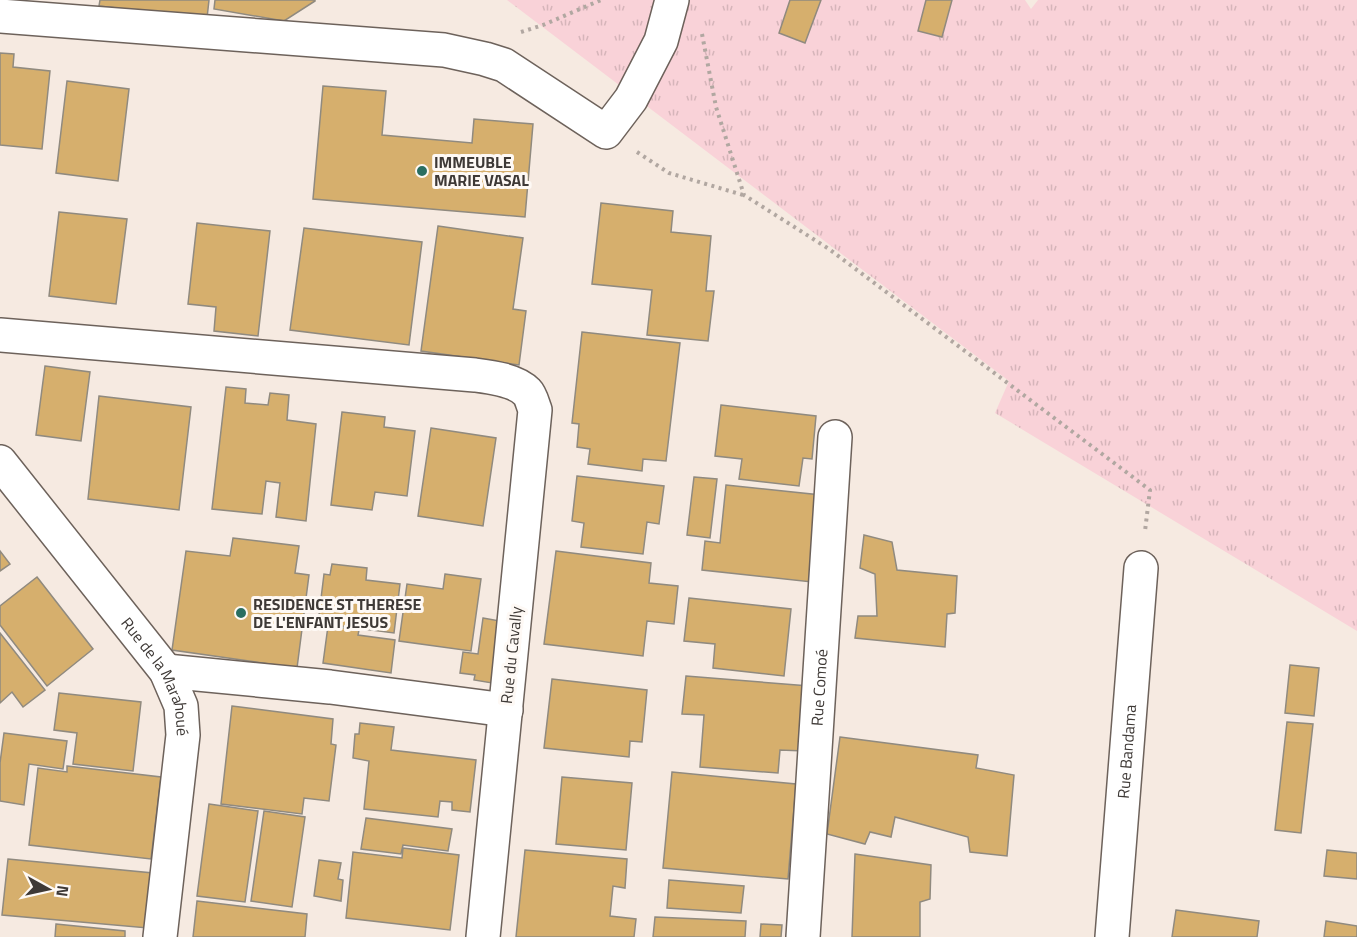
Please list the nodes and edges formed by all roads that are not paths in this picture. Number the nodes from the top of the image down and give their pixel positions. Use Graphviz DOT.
graph roads {
  1 [pos="672,0"];
  2 [pos="0,16"];
  3 [pos="0,335"];
  4 [pos="835,437"];
  5 [pos="0,462"];
  6 [pos="1141,568"];
  7 [pos="166,671"];
  8 [pos="506,710"];
  9 [pos="160,937"];
  10 [pos="483,937"];
  11 [pos="803,937"];
  12 [pos="1112,937"];
  1 -- 2 [label="street"];
  3 -- 8 [label="street, Rue du Cavally"];
  4 -- 11 [label="street, Rue Comoé"];
  5 -- 7 [label="street, Rue de la Marahoué"];
  6 -- 12 [label="street, Rue Bandama"];
  7 -- 8 [label="street"];
  7 -- 9 [label="street, Rue de la Marahoué"];
  8 -- 10 [label="street, Rue du Cavally"];
}
